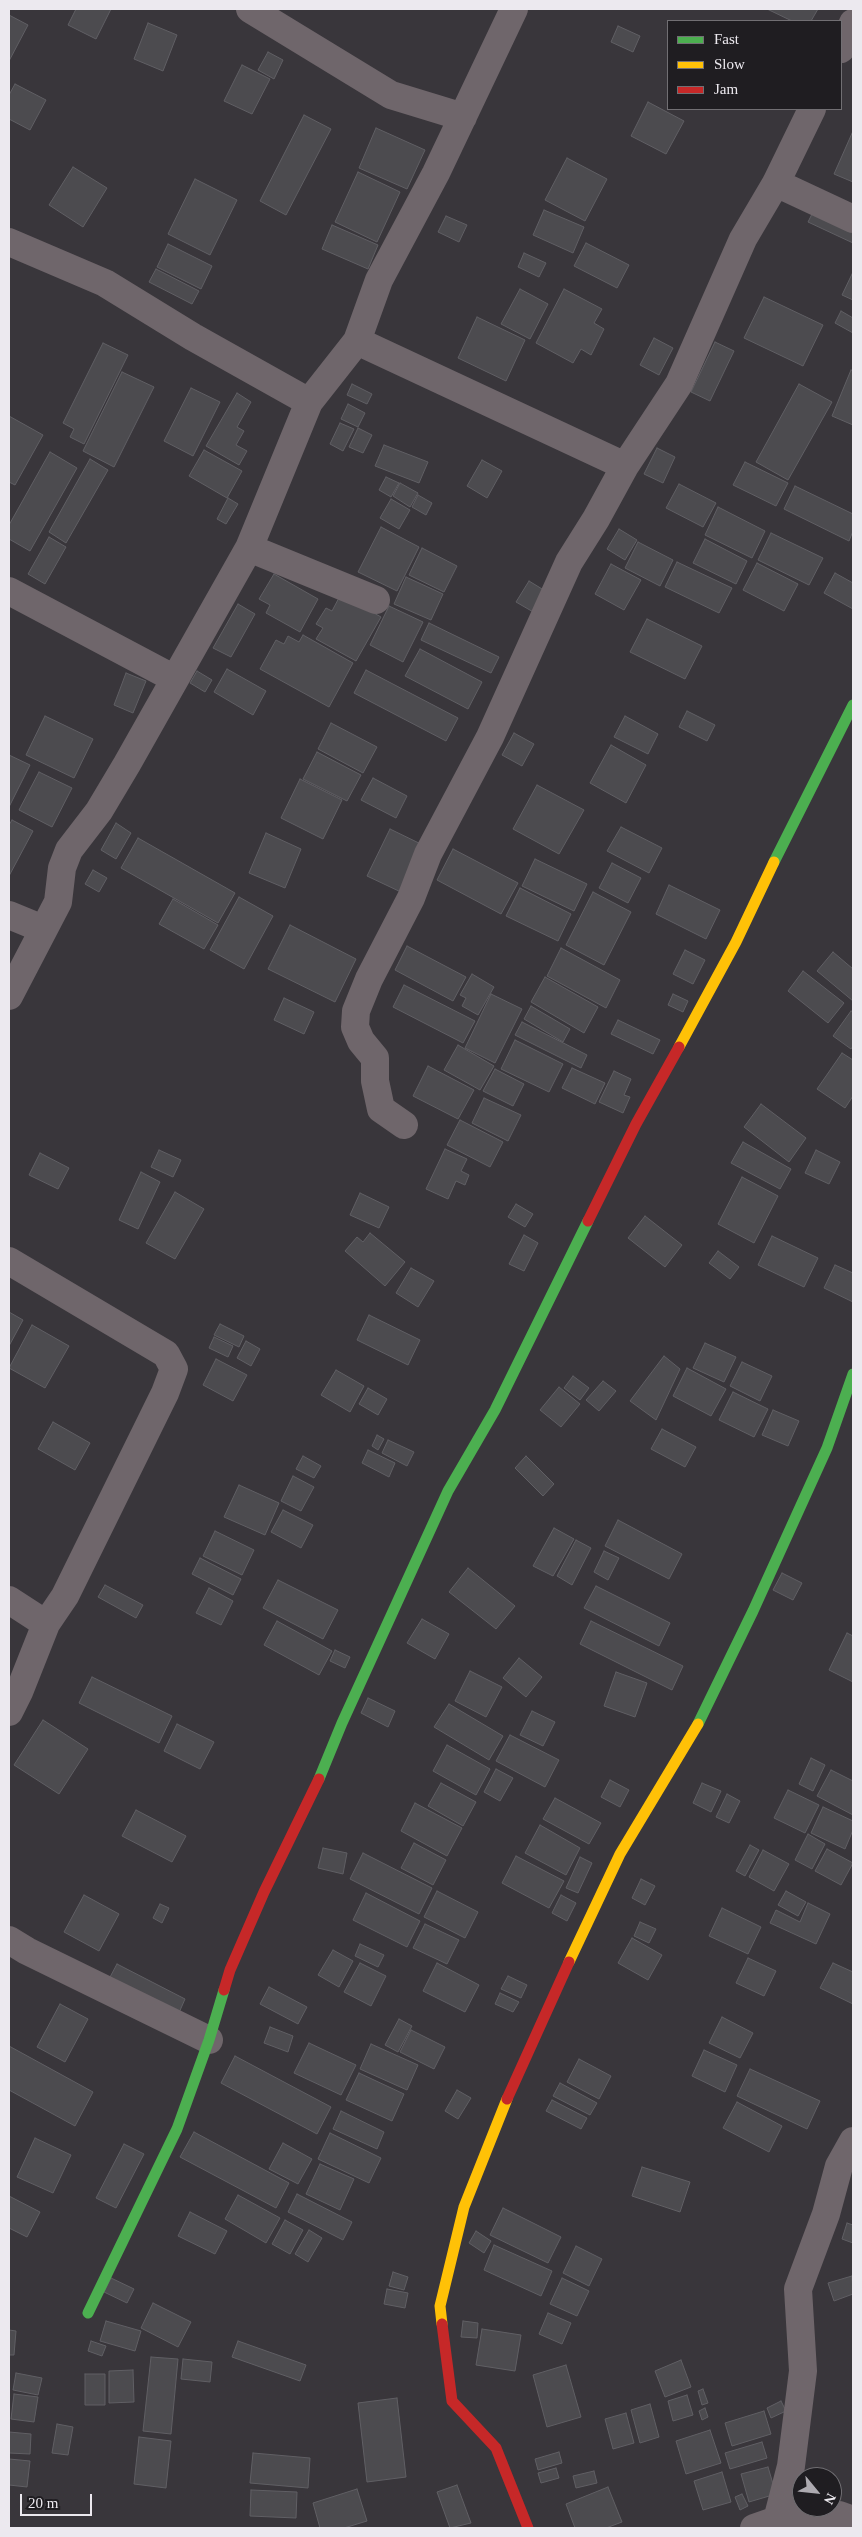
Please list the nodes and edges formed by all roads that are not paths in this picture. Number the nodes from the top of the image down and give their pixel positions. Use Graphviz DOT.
graph roads {
  1 [pos="250,9"];
  2 [pos="514,9"];
  3 [pos="853,23"];
  4 [pos="842,47"];
  5 [pos="812,110"];
  6 [pos="463,117"];
  7 [pos="776,183"];
  8 [pos="853,219"];
  9 [pos="9,242"];
  10 [pos="357,342"];
  11 [pos="309,402"];
  12 [pos="625,466"];
  13 [pos="249,548"];
  14 [pos="9,591"];
  15 [pos="376,600"];
  16 [pos="175,679"];
  17 [pos="853,705"];
  18 [pos="9,915"];
  19 [pos="43,930"];
  20 [pos="9,996"];
  21 [pos="404,1125"];
  22 [pos="9,1261"];
  23 [pos="853,1374"];
  24 [pos="9,1600"];
  25 [pos="46,1624"];
  26 [pos="9,1712"];
  27 [pos="9,1940"];
  28 [pos="209,2040"];
  29 [pos="853,2141"];
  30 [pos="88,2313"];
  31 [pos="853,2520"];
  32 [pos="765,2524"];
  33 [pos="528,2528"];
  1 -- 6 [label="street"];
  2 -- 6 [label="street"];
  3 -- 4 [label="street"];
  5 -- 7 [label="street"];
  6 -- 10 [label="street"];
  7 -- 8 [label="street"];
  7 -- 12 [label="street"];
  9 -- 11 [label="street"];
  10 -- 11 [label="street"];
  10 -- 12 [label="street"];
  11 -- 13 [label="street"];
  12 -- 21 [label="street"];
  13 -- 15 [label="street"];
  13 -- 16 [label="street"];
  14 -- 16 [label="street"];
  16 -- 19 [label="street"];
  17 -- 28 [label="street"];
  18 -- 19 [label="street"];
  19 -- 20 [label="street"];
  22 -- 25 [label="street"];
  23 -- 33 [label="street"];
  24 -- 25 [label="street"];
  25 -- 26 [label="street"];
  27 -- 28 [label="street"];
  28 -- 30 [label="street"];
  29 -- 32 [label="street"];
  31 -- 32 [label="street"];
}
